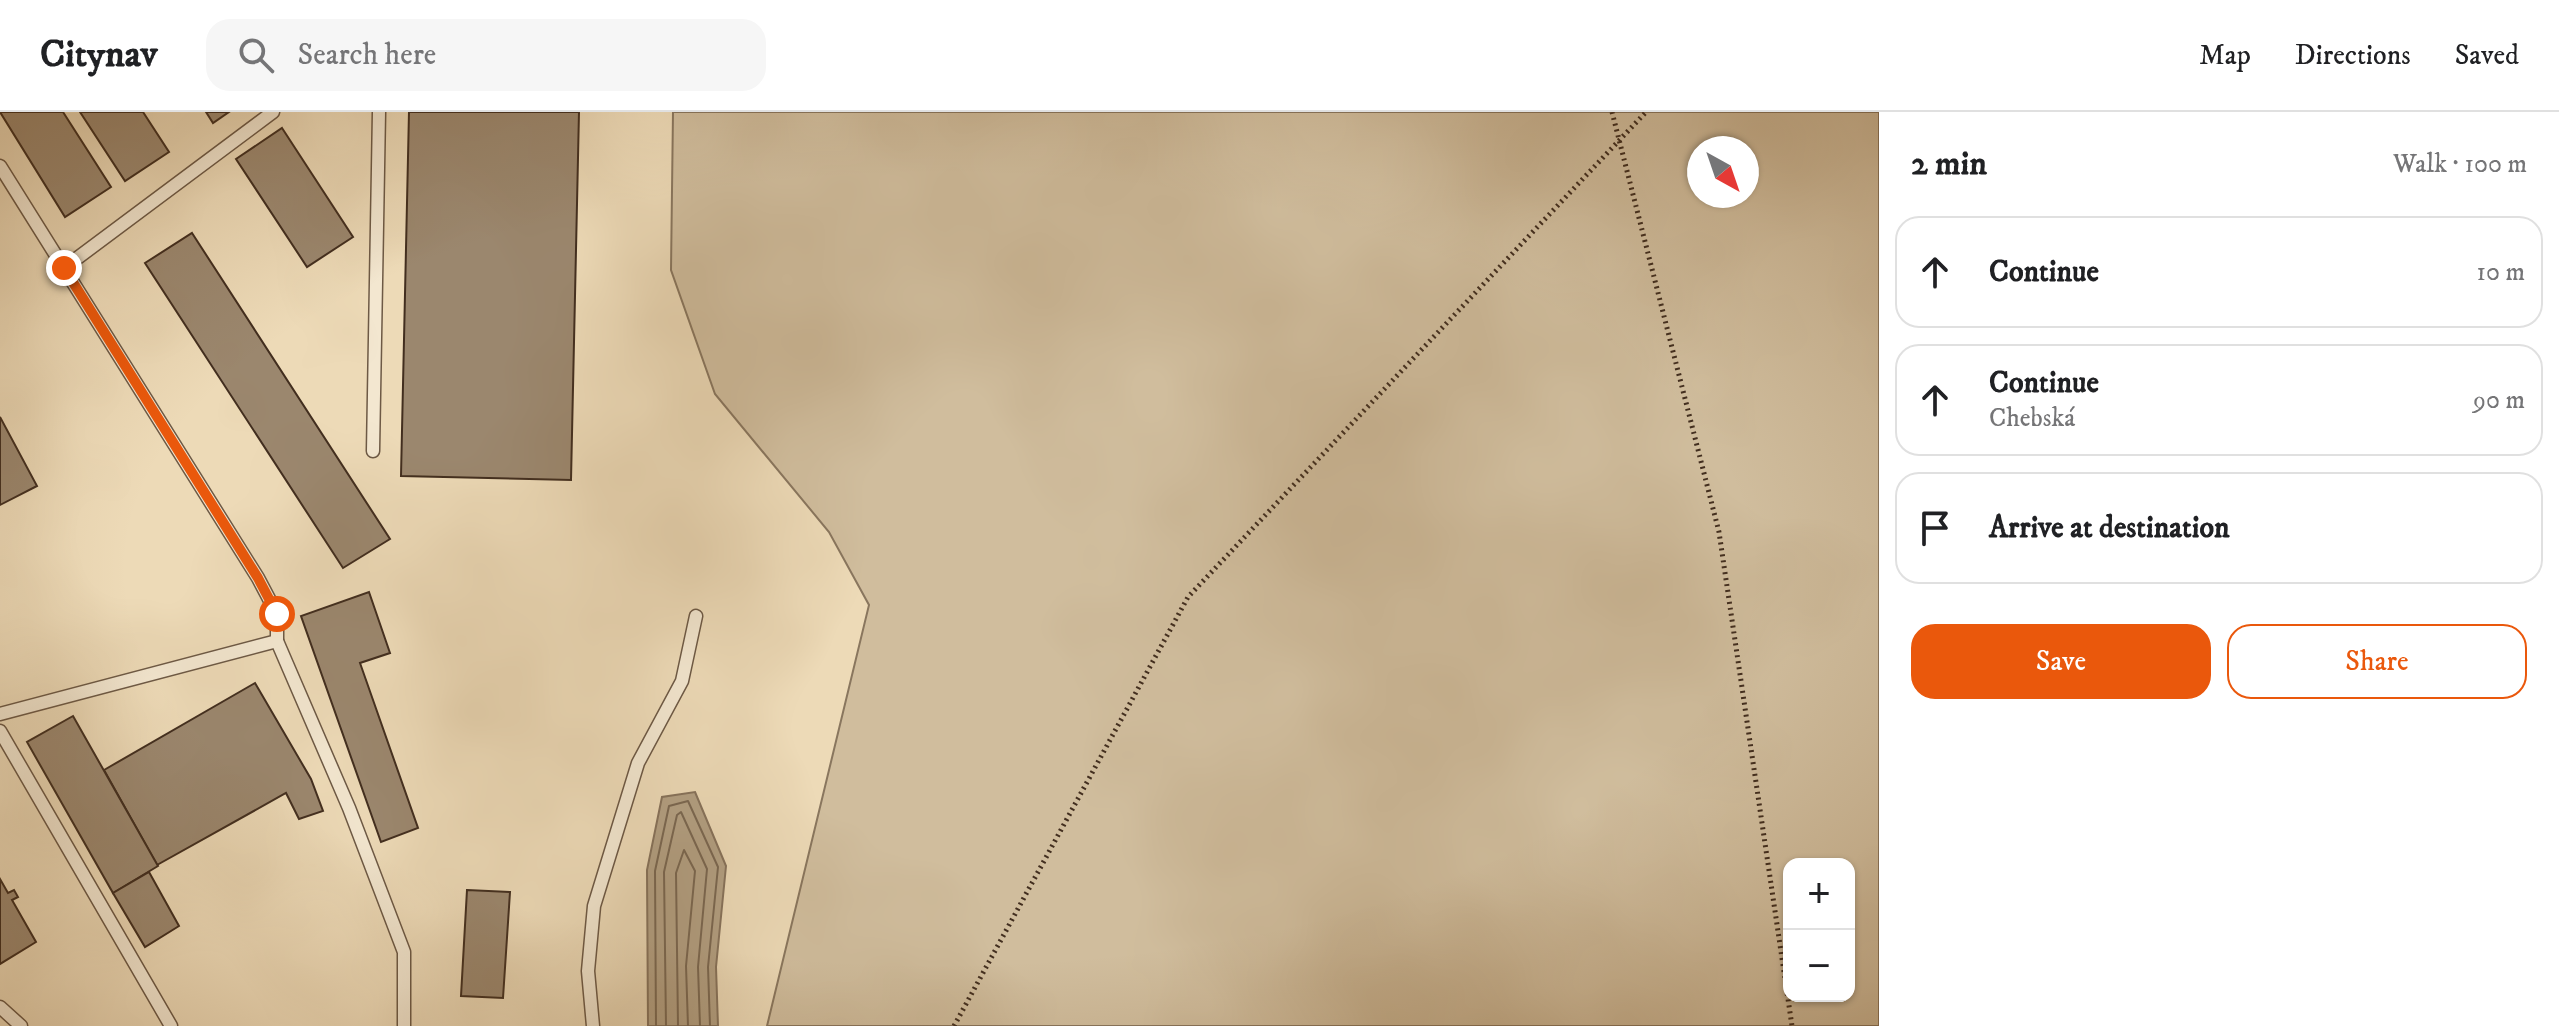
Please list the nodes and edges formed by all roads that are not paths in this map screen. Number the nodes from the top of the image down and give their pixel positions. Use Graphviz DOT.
graph roads {
  1 [pos="273,112"];
  2 [pos="379,112"];
  3 [pos="0,166"];
  4 [pos="64,268"];
  5 [pos="373,451"];
  6 [pos="696,616"];
  7 [pos="277,641"];
  8 [pos="0,714"];
  9 [pos="0,731"];
  10 [pos="0,1007"];
  11 [pos="21,1026"];
  12 [pos="171,1026"];
  13 [pos="404,1026"];
  14 [pos="593,1026"];
  1 -- 4 [label="lane"];
  2 -- 5 [label="lane"];
  3 -- 4 [label="lane"];
  4 -- 7 [label="lane"];
  6 -- 14 [label="lane"];
  7 -- 8 [label="lane"];
  7 -- 13 [label="lane"];
  9 -- 12 [label="lane"];
  10 -- 11 [label="lane"];
}
